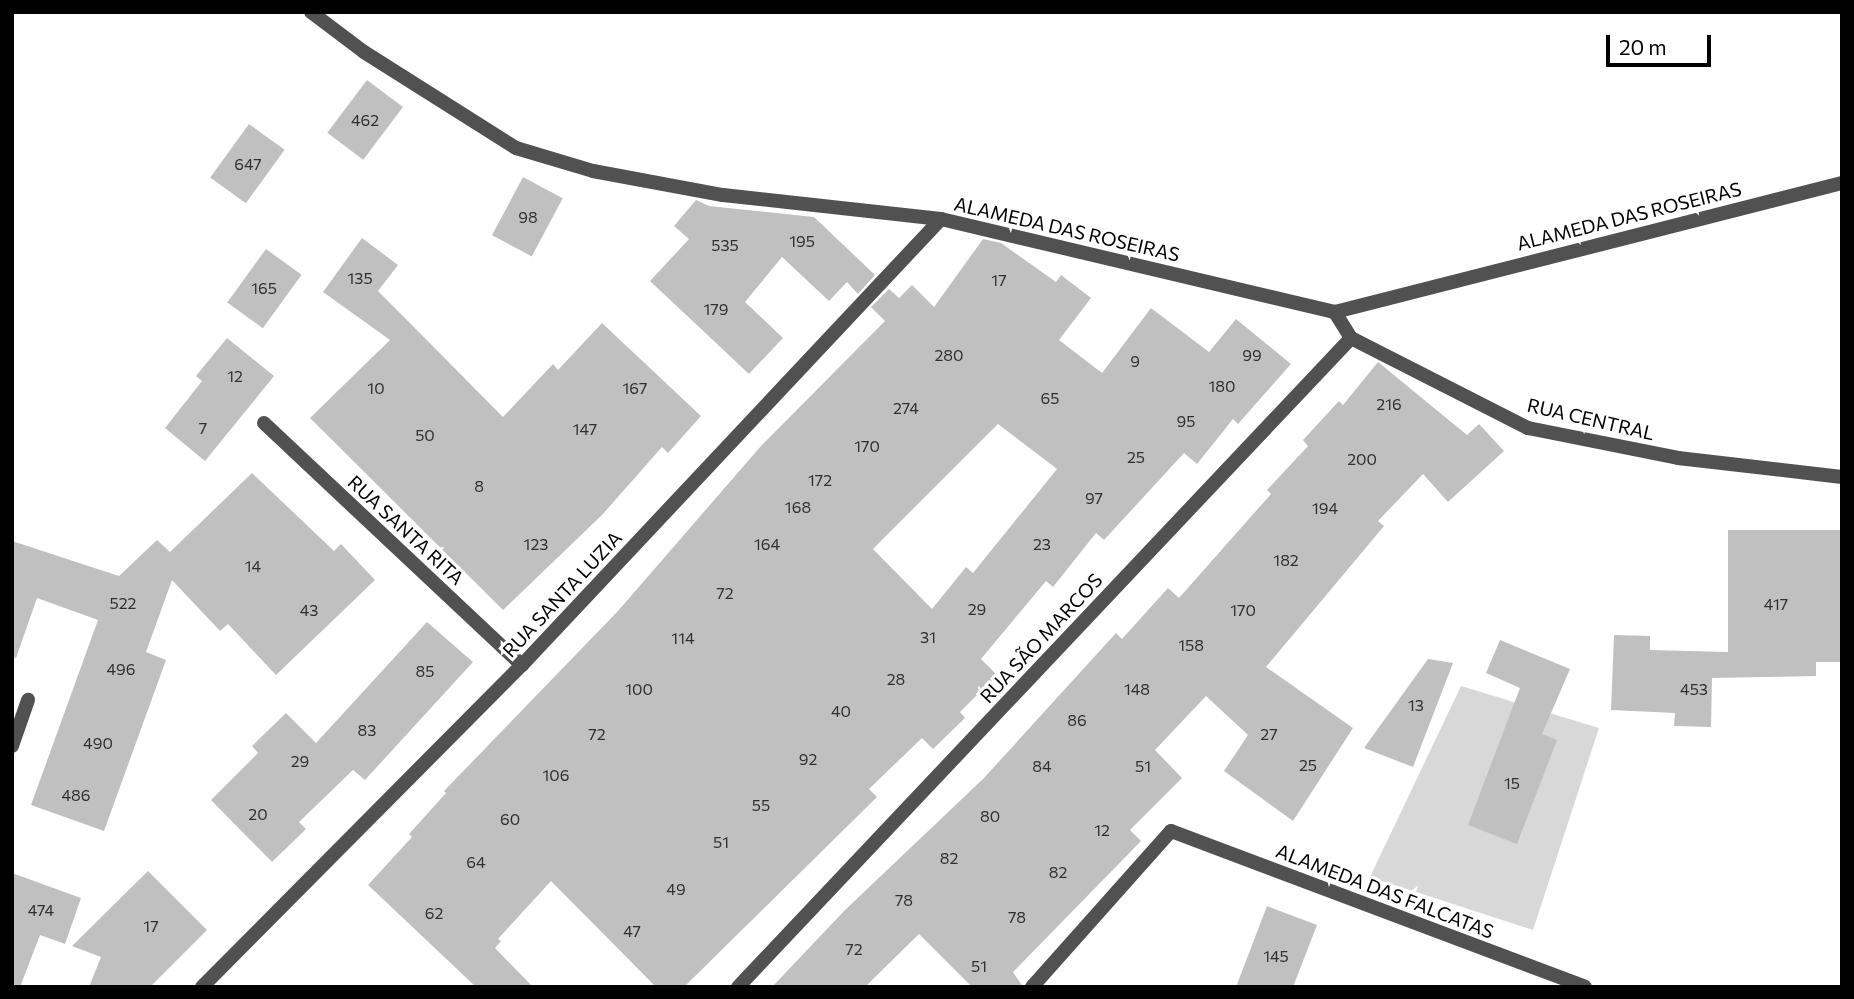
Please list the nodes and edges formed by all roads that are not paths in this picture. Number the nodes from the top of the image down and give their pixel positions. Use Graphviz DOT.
graph roads {
  1 [pos="311,12"];
  2 [pos="1842,183"];
  3 [pos="941,219"];
  4 [pos="1335,312"];
  5 [pos="1351,338"];
  6 [pos="264,423"];
  7 [pos="1842,477"];
  8 [pos="522,664"];
  9 [pos="28,700"];
  10 [pos="12,746"];
  11 [pos="202,987"];
  12 [pos="738,987"];
  13 [pos="1032,987"];
  14 [pos="1584,987"];
  1 -- 3 [label="street, ALAMEDA DAS ROSEIRAS"];
  2 -- 4 [label="street, ALAMEDA DAS ROSEIRAS"];
  3 -- 4 [label="street, ALAMEDA DAS ROSEIRAS"];
  3 -- 8 [label="street, RUA SANTA LUZIA"];
  4 -- 5 [label="street"];
  5 -- 7 [label="street, RUA CENTRAL"];
  5 -- 12 [label="street, RUA SÃO MARCOS"];
  6 -- 8 [label="street, RUA SANTA RITA"];
  8 -- 11 [label="street, RUA SANTA LUZIA"];
  9 -- 10 [label="street"];
  13 -- 14 [label="street, ALAMEDA DAS FALCATAS"];
}
